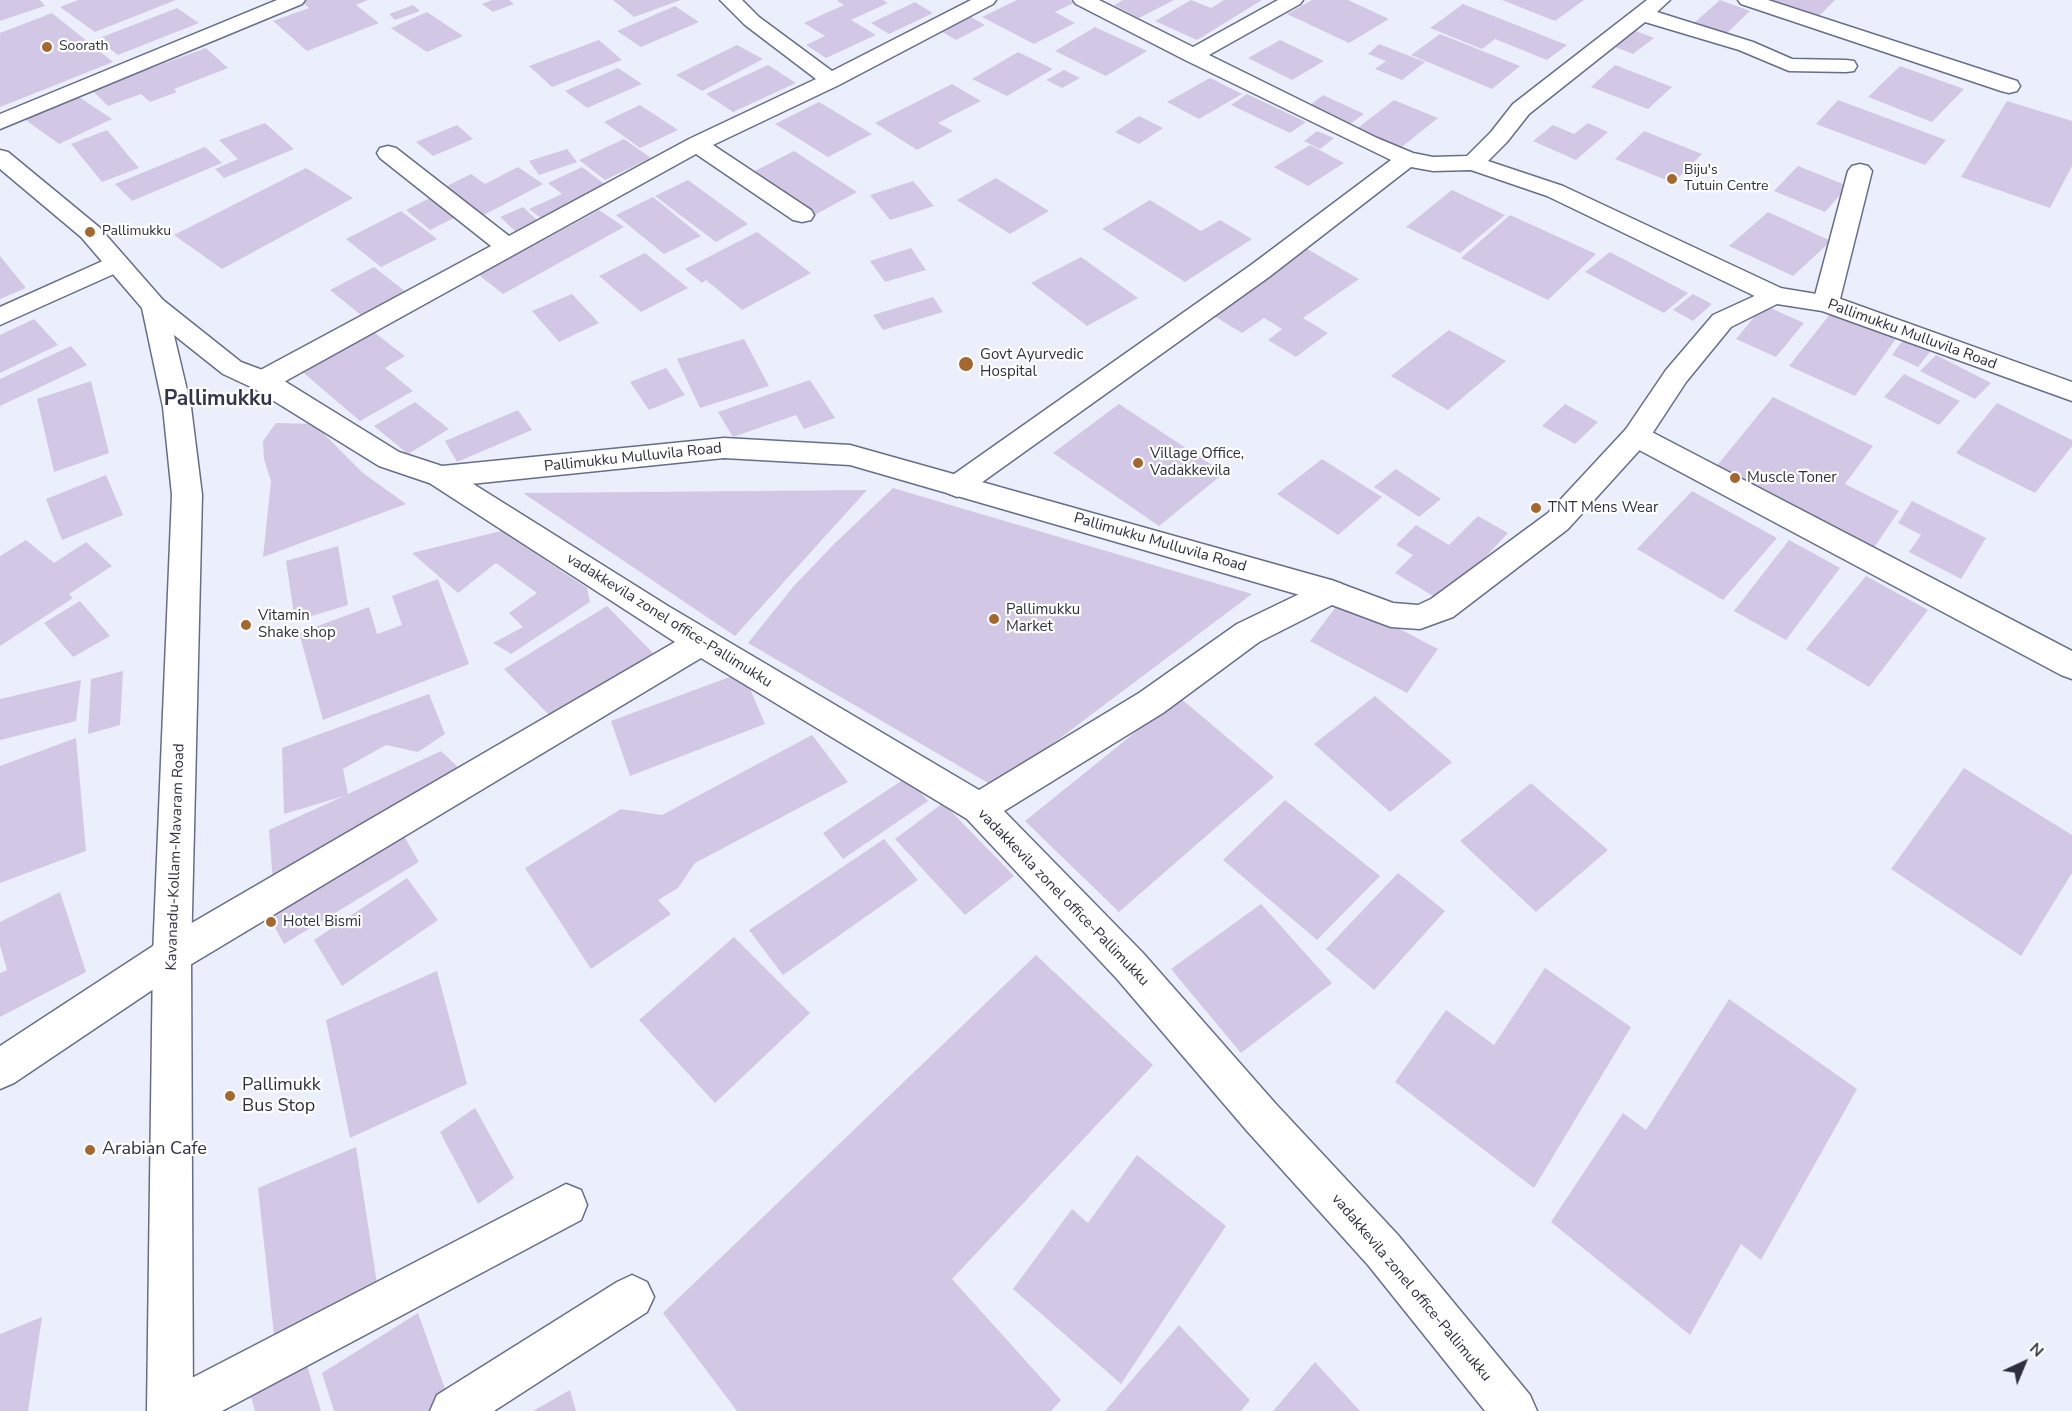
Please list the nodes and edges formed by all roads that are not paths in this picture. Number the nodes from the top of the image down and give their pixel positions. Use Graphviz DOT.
graph roads {
  1 [pos="295,0"];
  2 [pos="730,0"];
  3 [pos="986,0"];
  4 [pos="1083,0"];
  5 [pos="1293,0"];
  6 [pos="1660,0"];
  7 [pos="1748,0"];
  8 [pos="1640,14"];
  9 [pos="1192,56"];
  10 [pos="1846,66"];
  11 [pos="831,80"];
  12 [pos="2009,87"];
  13 [pos="0,122"];
  14 [pos="697,144"];
  15 [pos="388,153"];
  16 [pos="0,157"];
  17 [pos="1407,159"];
  18 [pos="1473,163"];
  19 [pos="1860,171"];
  20 [pos="802,214"];
  21 [pos="508,248"];
  22 [pos="116,263"];
  23 [pos="1774,295"];
  24 [pos="1826,303"];
  25 [pos="154,306"];
  26 [pos="0,317"];
  27 [pos="263,381"];
  28 [pos="2072,392"];
  29 [pos="1636,436"];
  30 [pos="441,477"];
  31 [pos="957,486"];
  32 [pos="1331,592"];
  33 [pos="701,642"];
  34 [pos="2072,666"];
  35 [pos="979,808"];
  36 [pos="172,955"];
  37 [pos="0,1069"];
  38 [pos="566,1205"];
  39 [pos="632,1297"];
  40 [pos="173,1411"];
  41 [pos="453,1411"];
  42 [pos="1514,1411"];
  1 -- 13 [label="street"];
  2 -- 11 [label="street"];
  3 -- 11 [label="street"];
  4 -- 9 [label="street"];
  5 -- 9 [label="street"];
  6 -- 8 [label="street"];
  7 -- 12 [label="street"];
  8 -- 10 [label="street"];
  8 -- 18 [label="street"];
  9 -- 17 [label="street"];
  11 -- 14 [label="street"];
  14 -- 20 [label="street"];
  14 -- 21 [label="street"];
  15 -- 21 [label="street"];
  16 -- 22 [label="street, Pallimukku Mulluvila Road"];
  17 -- 18 [label="street"];
  17 -- 31 [label="street"];
  18 -- 23 [label="street"];
  19 -- 24 [label="street"];
  21 -- 27 [label="street"];
  22 -- 25 [label="street, Pallimukku Mulluvila Road"];
  22 -- 26 [label="street"];
  23 -- 24 [label="street, Pallimukku Mulluvila Road"];
  23 -- 29 [label="street, Pallimukku Mulluvila Road"];
  24 -- 28 [label="street, Pallimukku Mulluvila Road"];
  25 -- 27 [label="street, Pallimukku Mulluvila Road"];
  25 -- 36 [label="street, Kavanadu-Kollam-Mavaram Road"];
  27 -- 30 [label="street, Pallimukku Mulluvila Road"];
  29 -- 32 [label="street, Pallimukku Mulluvila Road"];
  29 -- 34 [label="street"];
  30 -- 31 [label="street, Pallimukku Mulluvila Road"];
  30 -- 33 [label="street, vadakkevila zonel office-Pallimukku"];
  31 -- 32 [label="street, Pallimukku Mulluvila Road"];
  32 -- 35 [label="street"];
  33 -- 35 [label="street, vadakkevila zonel office-Pallimukku"];
  33 -- 36 [label="street"];
  35 -- 42 [label="street, vadakkevila zonel office-Pallimukku"];
  36 -- 37 [label="street"];
  36 -- 40 [label="street, Kavanadu-Kollam-Mavaram Road"];
  38 -- 40 [label="street"];
  39 -- 41 [label="street"];
}
